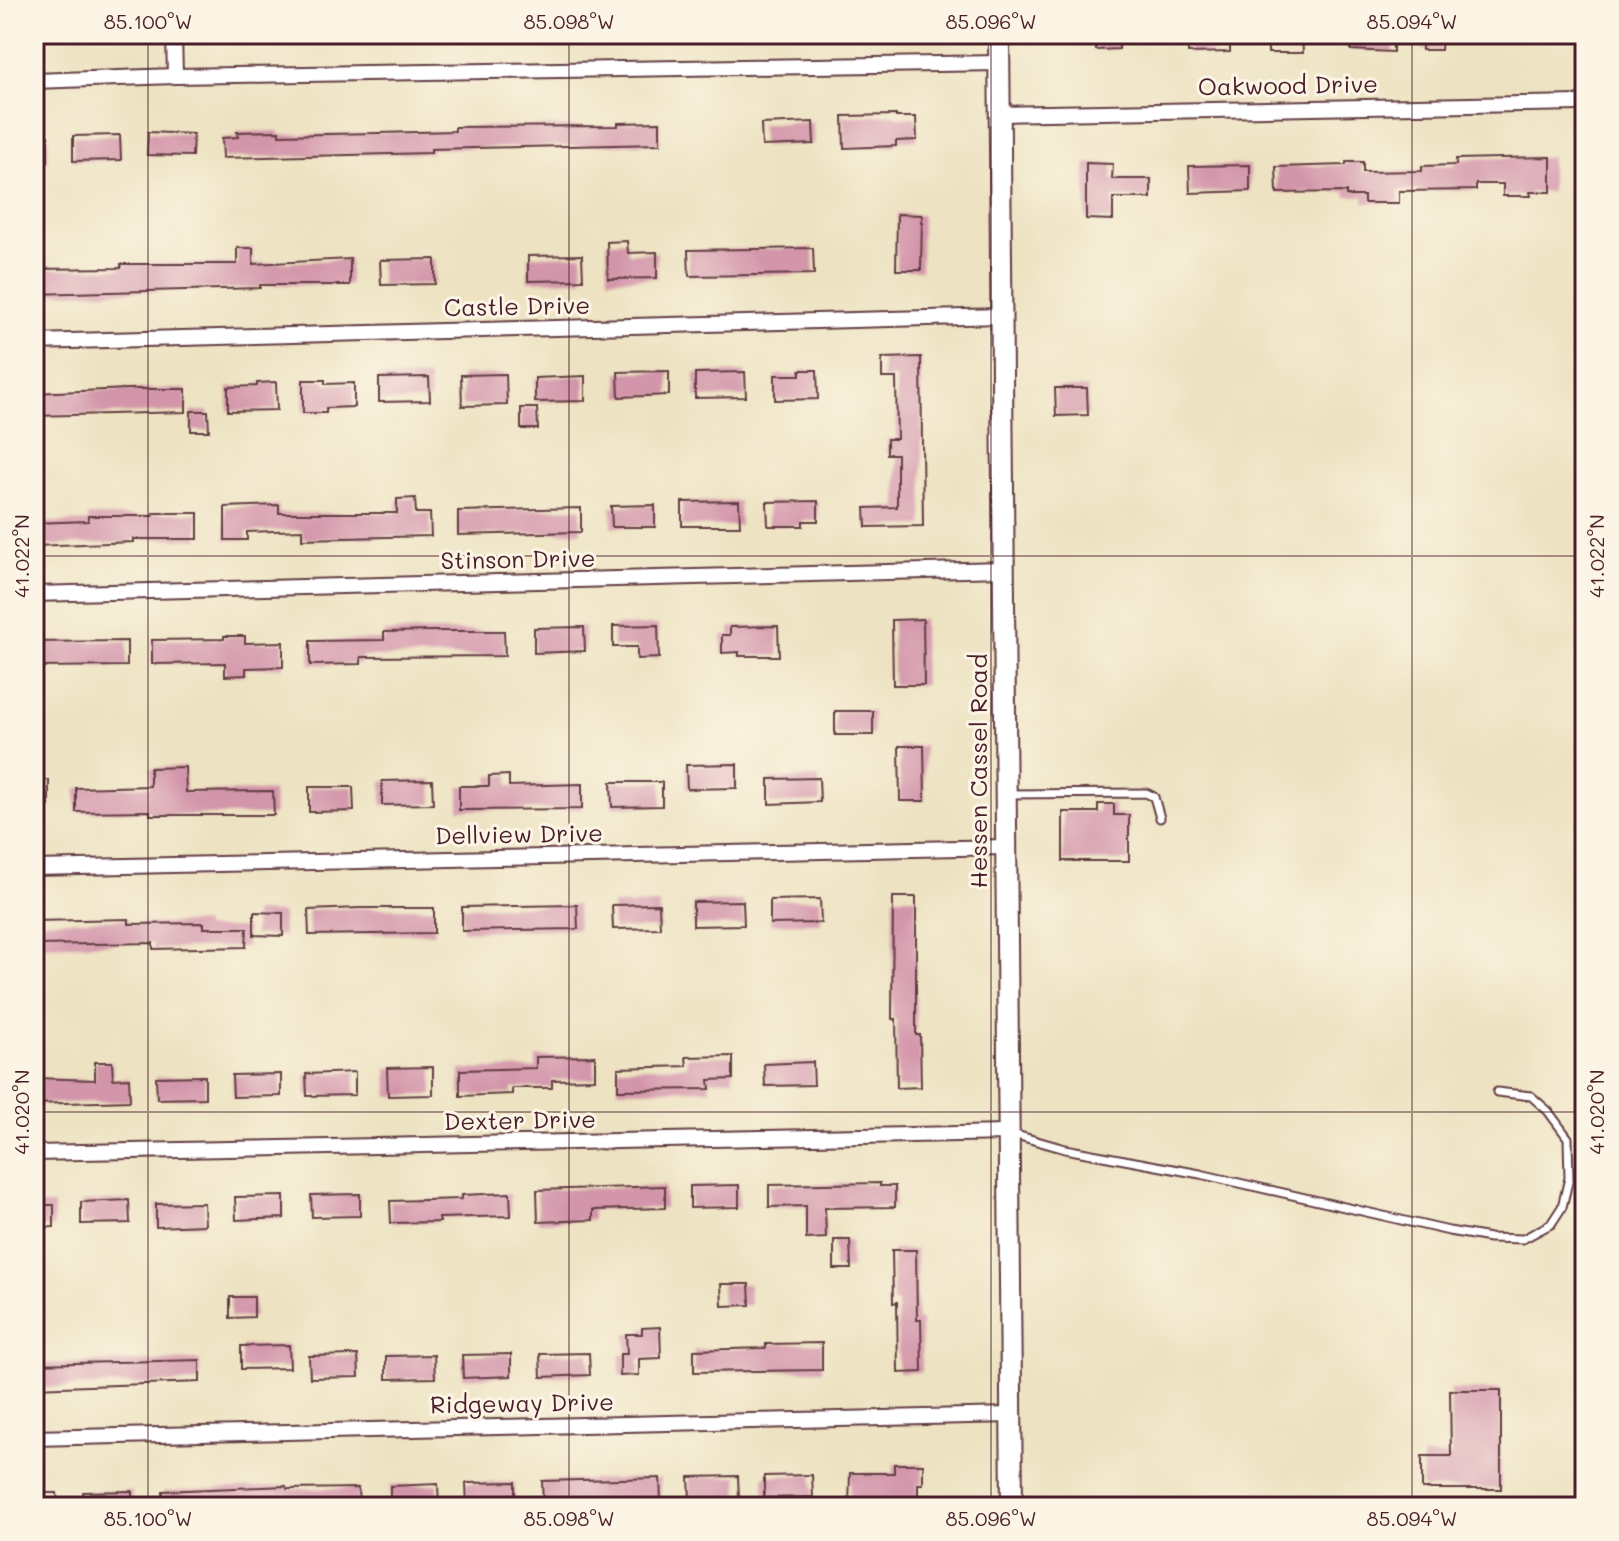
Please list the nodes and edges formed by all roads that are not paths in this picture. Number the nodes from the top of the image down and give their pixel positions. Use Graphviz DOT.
graph roads {
  1 [pos="174,34"];
  2 [pos="999,34"];
  3 [pos="999,63"];
  4 [pos="175,76"];
  5 [pos="34,81"];
  6 [pos="1579,103"];
  7 [pos="999,114"];
  8 [pos="1001,316"];
  9 [pos="34,342"];
  10 [pos="1003,569"];
  11 [pos="34,594"];
  12 [pos="1006,794"];
  13 [pos="1160,818"];
  14 [pos="1006,847"];
  15 [pos="34,868"];
  16 [pos="1497,1092"];
  17 [pos="1007,1133"];
  18 [pos="34,1153"];
  19 [pos="1012,1415"];
  20 [pos="34,1438"];
  21 [pos="1012,1507"];
  1 -- 4 [label="street"];
  2 -- 3 [label="main road, Hessen Cassel Road"];
  3 -- 4 [label="street"];
  3 -- 7 [label="main road, Hessen Cassel Road"];
  4 -- 5 [label="street"];
  6 -- 7 [label="street, Oakwood Drive"];
  7 -- 8 [label="main road, Hessen Cassel Road"];
  8 -- 9 [label="street, Castle Drive"];
  8 -- 10 [label="main road, Hessen Cassel Road"];
  10 -- 11 [label="street, Stinson Drive"];
  10 -- 12 [label="main road, Hessen Cassel Road"];
  12 -- 13 [label="lane"];
  12 -- 14 [label="main road, Hessen Cassel Road"];
  14 -- 15 [label="street, Dellview Drive"];
  14 -- 17 [label="main road, Hessen Cassel Road"];
  16 -- 17 [label="lane"];
  17 -- 18 [label="street, Dexter Drive"];
  17 -- 19 [label="main road, Hessen Cassel Road"];
  19 -- 20 [label="street, Ridgeway Drive"];
  19 -- 21 [label="main road, Hessen Cassel Road"];
}
